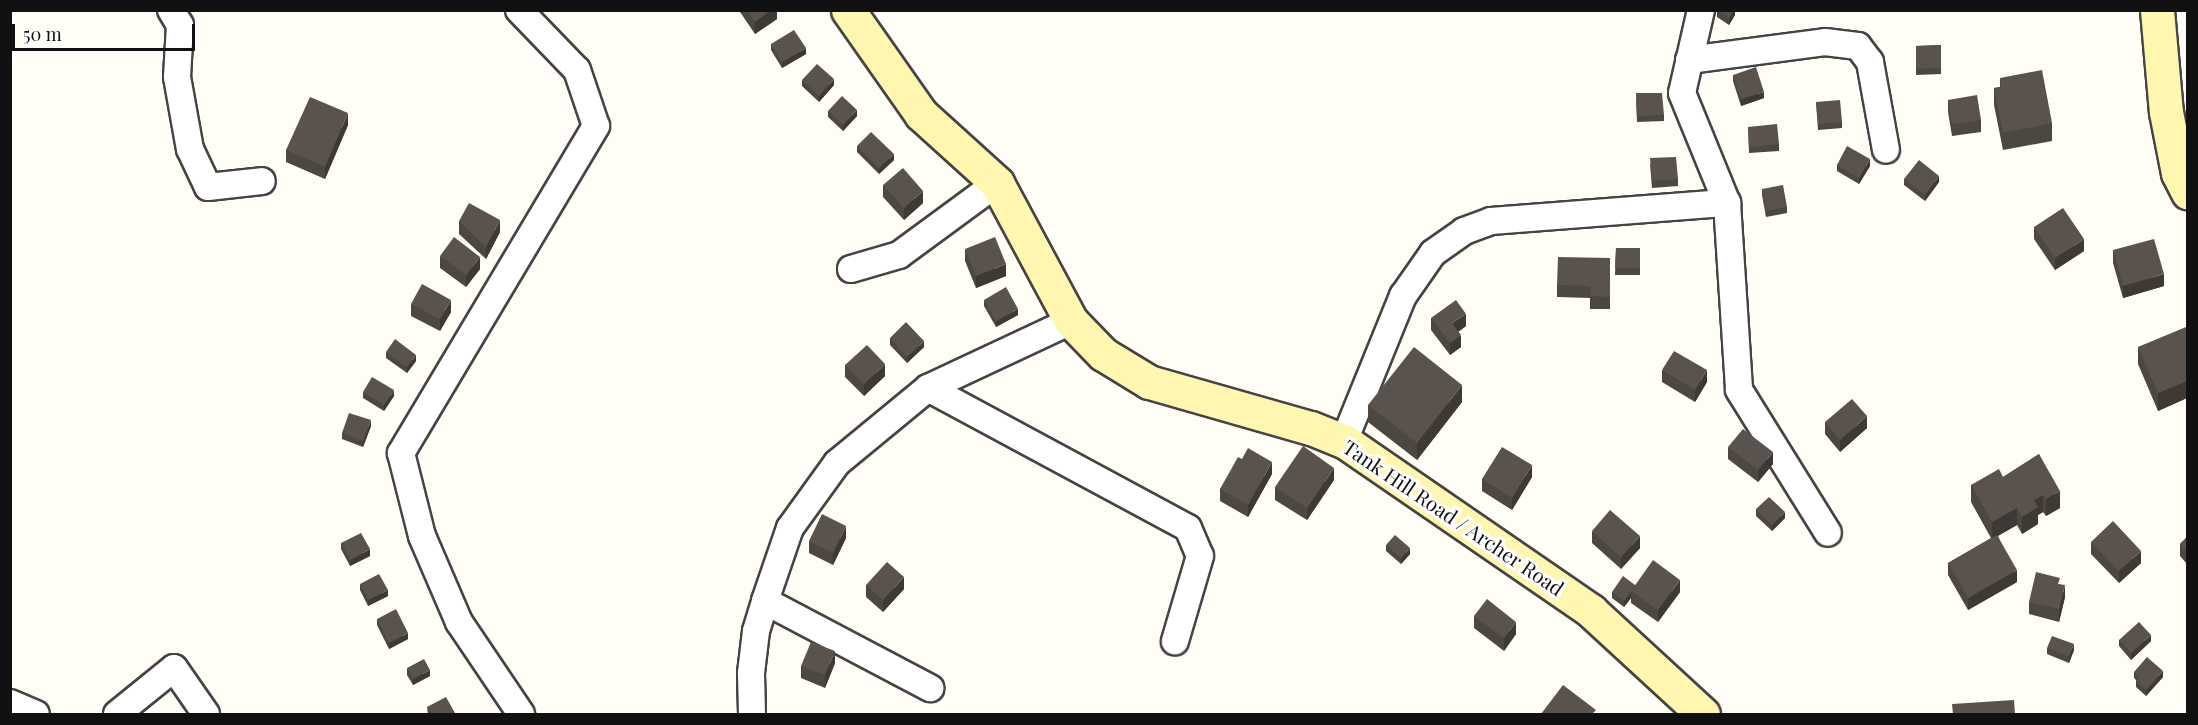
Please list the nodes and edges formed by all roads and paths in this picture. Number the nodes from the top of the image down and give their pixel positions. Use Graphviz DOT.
graph roads {
  1 [pos="171,10"];
  2 [pos="519,10"];
  3 [pos="849,10"];
  4 [pos="1701,10"];
  5 [pos="2157,10"];
  6 [pos="1689,60"];
  7 [pos="1886,150"];
  8 [pos="262,181"];
  9 [pos="997,183"];
  10 [pos="2187,193"];
  11 [pos="1727,203"];
  12 [pos="851,269"];
  13 [pos="1071,321"];
  14 [pos="928,388"];
  15 [pos="1344,441"];
  16 [pos="1828,533"];
  17 [pos="765,601"];
  18 [pos="1175,641"];
  19 [pos="930,688"];
  20 [pos="10,703"];
  21 [pos="36,714"];
  22 [pos="117,714"];
  23 [pos="206,714"];
  24 [pos="521,714"];
  25 [pos="752,714"];
  26 [pos="1704,714"];
  1 -- 8 [label="street"];
  2 -- 24 [label="street"];
  3 -- 9 [label="street, Tank Hill Road / Archer Road"];
  4 -- 6 [label="street"];
  5 -- 10 [label="street"];
  6 -- 7 [label="street"];
  6 -- 11 [label="street"];
  9 -- 12 [label="street"];
  9 -- 13 [label="street, Tank Hill Road / Archer Road"];
  11 -- 15 [label="street"];
  11 -- 16 [label="street"];
  13 -- 14 [label="street"];
  13 -- 15 [label="street, Tank Hill Road / Archer Road"];
  14 -- 17 [label="street"];
  14 -- 18 [label="street"];
  15 -- 26 [label="street, Tank Hill Road / Archer Road"];
  17 -- 19 [label="street"];
  17 -- 25 [label="street"];
  20 -- 21 [label="street"];
  22 -- 23 [label="street"];
}
